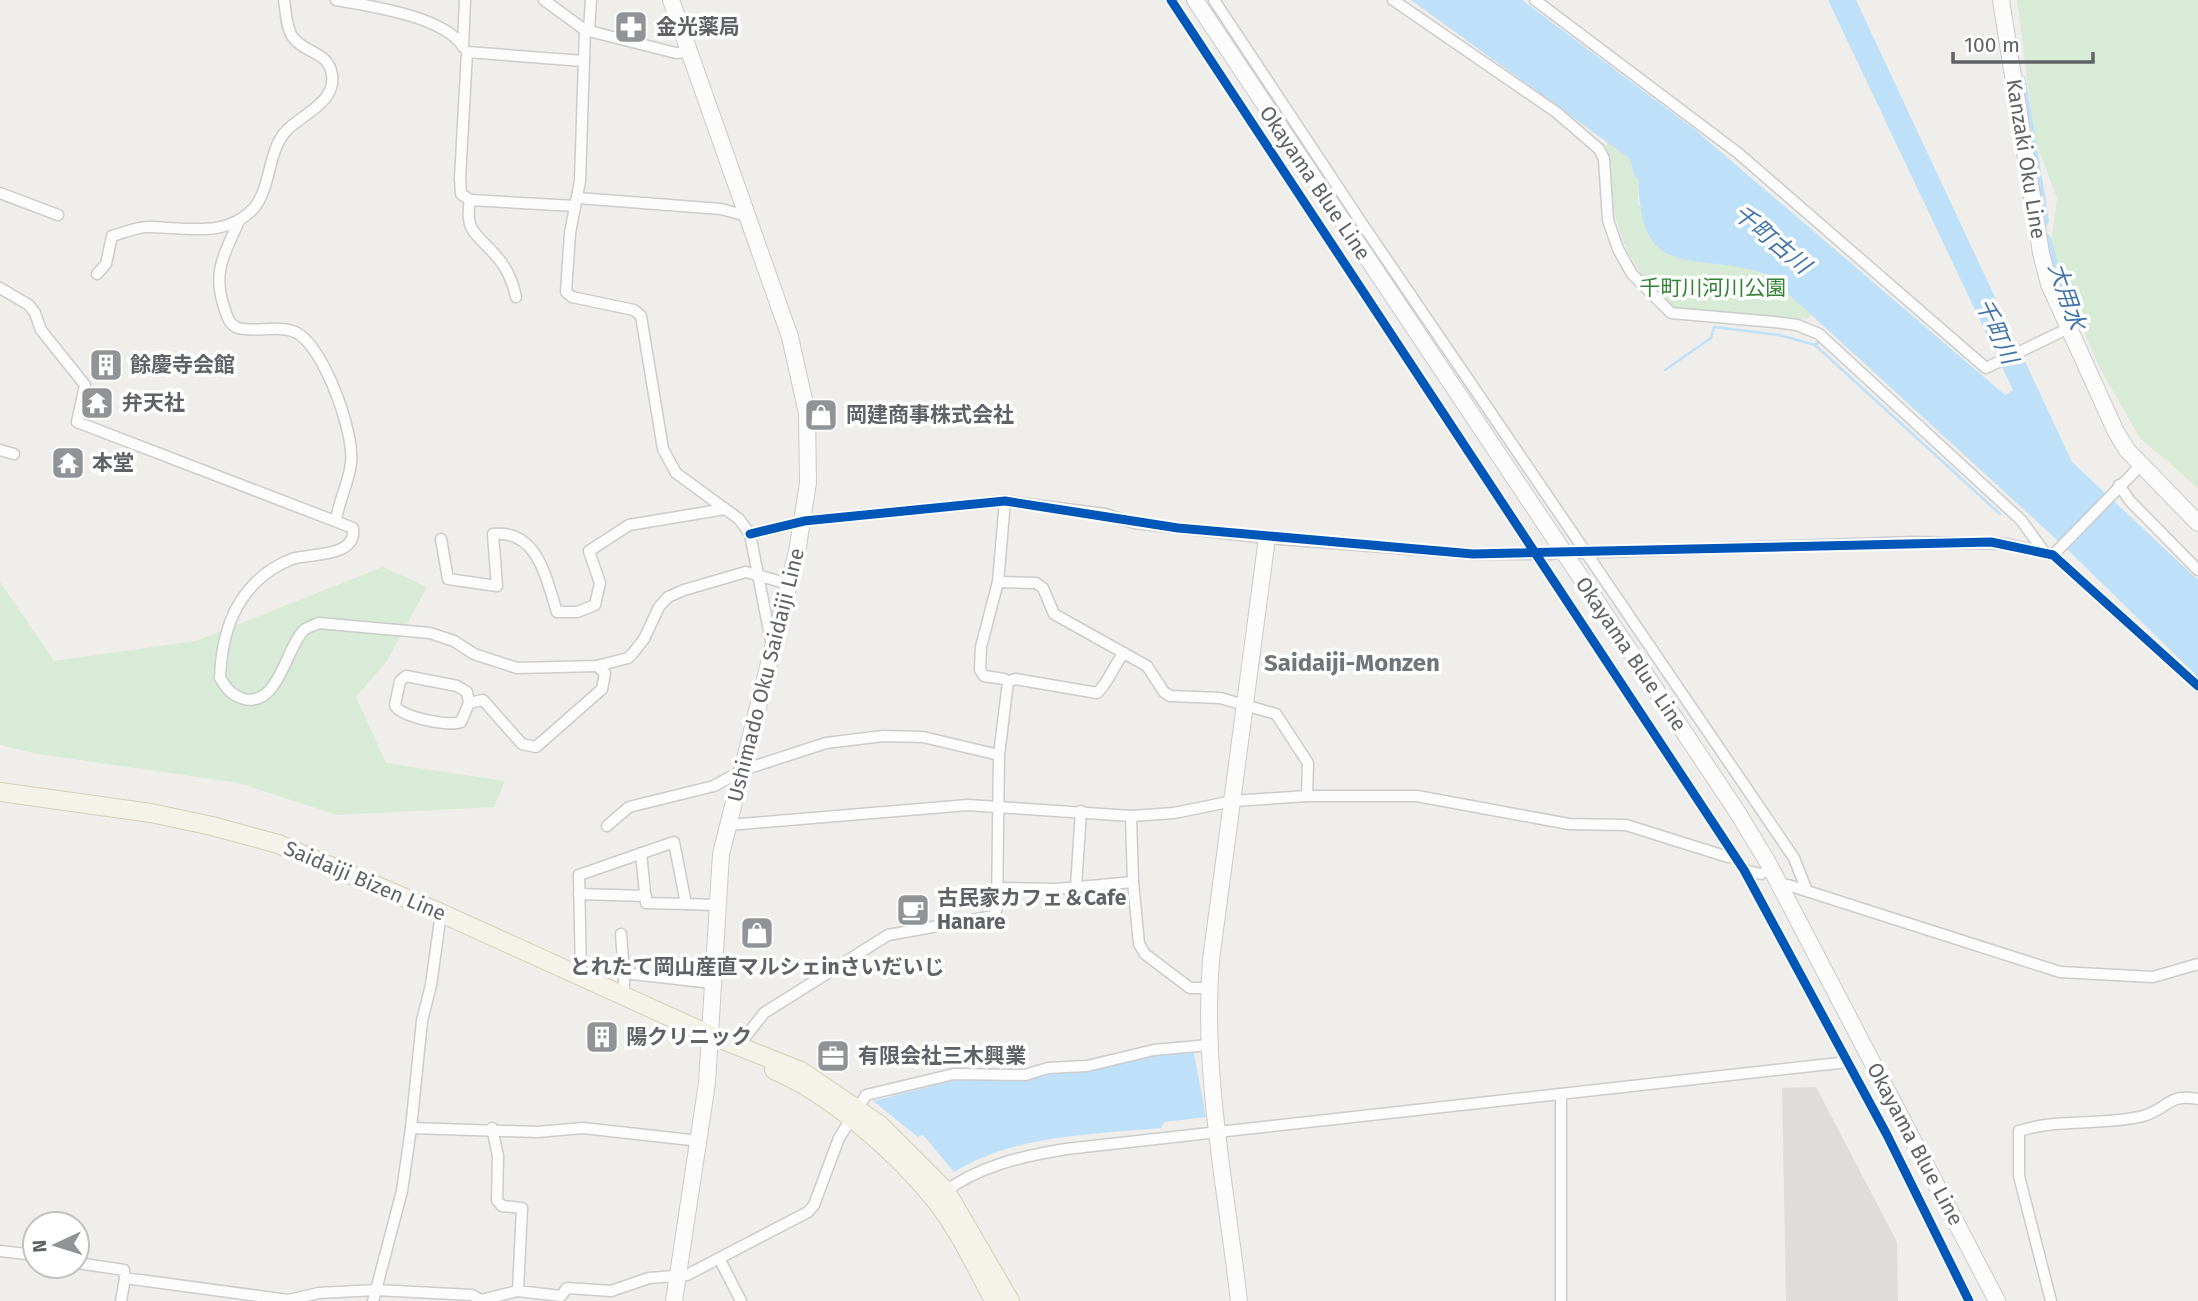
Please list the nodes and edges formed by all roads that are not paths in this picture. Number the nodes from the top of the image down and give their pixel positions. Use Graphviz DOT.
graph roads {
  1 [pos="284,0"];
  2 [pos="336,0"];
  3 [pos="465,0"];
  4 [pos="544,0"];
  5 [pos="592,0"];
  6 [pos="671,0"];
  7 [pos="1171,0"];
  8 [pos="1195,0"];
  9 [pos="1214,0"];
  10 [pos="1393,0"];
  11 [pos="1535,0"];
  12 [pos="2001,0"];
  13 [pos="587,30"];
  14 [pos="464,49"];
  15 [pos="690,52"];
  16 [pos="583,61"];
  17 [pos="0,193"];
  18 [pos="470,200"];
  19 [pos="577,202"];
  20 [pos="58,215"];
  21 [pos="747,216"];
  22 [pos="239,221"];
  23 [pos="97,274"];
  24 [pos="0,288"];
  25 [pos="516,297"];
  26 [pos="2069,328"];
  27 [pos="0,450"];
  28 [pos="14,454"];
  29 [pos="2142,464"];
  30 [pos="2117,487"];
  31 [pos="1004,501"];
  32 [pos="725,509"];
  33 [pos="336,520"];
  34 [pos="804,521"];
  35 [pos="2198,523"];
  36 [pos="750,534"];
  37 [pos="1267,538"];
  38 [pos="441,539"];
  39 [pos="1535,553"];
  40 [pos="1574,553"];
  41 [pos="1588,553"];
  42 [pos="1553,554"];
  43 [pos="2049,554"];
  44 [pos="2198,570"];
  45 [pos="760,575"];
  46 [pos="998,582"];
  47 [pos="789,584"];
  48 [pos="773,650"];
  49 [pos="1124,653"];
  50 [pos="597,666"];
  51 [pos="1007,682"];
  52 [pos="2198,687"];
  53 [pos="469,703"];
  54 [pos="1247,705"];
  55 [pos="999,755"];
  56 [pos="743,769"];
  57 [pos="0,792"];
  58 [pos="1307,796"];
  59 [pos="1233,802"];
  60 [pos="1001,805"];
  61 [pos="1081,811"];
  62 [pos="1131,816"];
  63 [pos="729,825"];
  64 [pos="607,826"];
  65 [pos="641,853"];
  66 [pos="1735,856"];
  67 [pos="1744,870"];
  68 [pos="1761,874"];
  69 [pos="1133,882"];
  70 [pos="1788,885"];
  71 [pos="1076,887"];
  72 [pos="998,888"];
  73 [pos="1807,891"];
  74 [pos="579,894"];
  75 [pos="646,896"];
  76 [pos="686,904"];
  77 [pos="716,905"];
  78 [pos="441,913"];
  79 [pos="621,934"];
  80 [pos="2198,964"];
  81 [pos="624,973"];
  82 [pos="581,976"];
  83 [pos="712,983"];
  84 [pos="1209,988"];
  85 [pos="624,996"];
  86 [pos="710,1035"];
  87 [pos="739,1045"];
  88 [pos="1209,1045"];
  89 [pos="1848,1062"];
  90 [pos="1562,1095"];
  91 [pos="2198,1100"];
  92 [pos="853,1113"];
  93 [pos="411,1128"];
  94 [pos="492,1128"];
  95 [pos="1219,1133"];
  96 [pos="700,1141"];
  97 [pos="940,1195"];
  98 [pos="0,1251"];
  99 [pos="21,1253"];
  100 [pos="719,1258"];
  101 [pos="91,1265"];
  102 [pos="125,1278"];
  103 [pos="678,1278"];
  104 [pos="518,1291"];
  105 [pos="375,1296"];
  106 [pos="259,1299"];
  107 [pos="121,1301"];
  108 [pos="288,1301"];
  109 [pos="674,1301"];
  110 [pos="741,1301"];
  111 [pos="994,1301"];
  112 [pos="1010,1301"];
  113 [pos="1239,1301"];
  114 [pos="1562,1301"];
  115 [pos="1969,1301"];
  116 [pos="1997,1301"];
  117 [pos="2051,1301"];
  1 -- 22 [label="street"];
  2 -- 14 [label="street"];
  3 -- 14 [label="street"];
  4 -- 13 [label="street"];
  5 -- 13 [label="street"];
  6 -- 15 [label="main road, Ushimado Oku Saidaiji Line"];
  7 -- 39 [label="street"];
  8 -- 116 [label="main road, Okayama Blue Line"];
  9 -- 41 [label="street"];
  10 -- 43 [label="street"];
  11 -- 26 [label="street"];
  12 -- 26 [label="main road, Kanzaki Oku Line"];
  13 -- 15 [label="street"];
  13 -- 16 [label="street"];
  14 -- 16 [label="street"];
  14 -- 18 [label="street"];
  15 -- 21 [label="main road, Ushimado Oku Saidaiji Line"];
  16 -- 19 [label="street"];
  17 -- 20 [label="street"];
  18 -- 19 [label="street"];
  18 -- 25 [label="street"];
  19 -- 21 [label="street"];
  19 -- 32 [label="street"];
  21 -- 34 [label="main road, Ushimado Oku Saidaiji Line"];
  22 -- 23 [label="street"];
  22 -- 33 [label="street"];
  24 -- 33 [label="street"];
  26 -- 29 [label="main road, Kanzaki Oku Line"];
  27 -- 28 [label="street"];
  29 -- 30 [label="street"];
  29 -- 35 [label="main road, Kanzaki Oku Line"];
  30 -- 43 [label="street"];
  30 -- 44 [label="street"];
  31 -- 34 [label="street"];
  31 -- 37 [label="street"];
  31 -- 46 [label="street"];
  32 -- 36 [label="street"];
  32 -- 38 [label="street"];
  33 -- 50 [label="street"];
  34 -- 36 [label="street"];
  34 -- 47 [label="main road, Ushimado Oku Saidaiji Line"];
  36 -- 45 [label="street"];
  37 -- 39 [label="street"];
  37 -- 54 [label="main road"];
  39 -- 42 [label="street"];
  39 -- 66 [label="street"];
  40 -- 41 [label="street"];
  41 -- 43 [label="street"];
  41 -- 73 [label="street"];
  43 -- 52 [label="street"];
  45 -- 47 [label="street"];
  45 -- 48 [label="street"];
  45 -- 50 [label="street"];
  46 -- 49 [label="street"];
  46 -- 51 [label="street"];
  47 -- 48 [label="main road, Ushimado Oku Saidaiji Line"];
  48 -- 56 [label="main road, Ushimado Oku Saidaiji Line"];
  49 -- 51 [label="street"];
  49 -- 54 [label="street"];
  50 -- 53 [label="street"];
  51 -- 55 [label="street"];
  53 -- 53 [label="street"];
  54 -- 58 [label="street"];
  54 -- 59 [label="main road"];
  55 -- 56 [label="street"];
  55 -- 60 [label="street"];
  56 -- 63 [label="main road, Ushimado Oku Saidaiji Line"];
  56 -- 64 [label="street"];
  57 -- 78 [label="main road, Saidaiji Bizen Line"];
  58 -- 59 [label="street"];
  58 -- 66 [label="street"];
  59 -- 62 [label="street"];
  59 -- 84 [label="main road"];
  60 -- 61 [label="street"];
  60 -- 63 [label="street"];
  60 -- 72 [label="street"];
  61 -- 62 [label="street"];
  61 -- 71 [label="street"];
  62 -- 69 [label="street"];
  63 -- 77 [label="main road, Ushimado Oku Saidaiji Line"];
  65 -- 74 [label="street"];
  65 -- 75 [label="street"];
  65 -- 76 [label="street"];
  66 -- 67 [label="street"];
  67 -- 68 [label="street"];
  67 -- 89 [label="street"];
  69 -- 71 [label="street"];
  69 -- 84 [label="street"];
  70 -- 73 [label="street"];
  71 -- 72 [label="street"];
  72 -- 87 [label="street"];
  73 -- 80 [label="street"];
  74 -- 75 [label="street"];
  74 -- 82 [label="street"];
  75 -- 76 [label="street"];
  76 -- 77 [label="street"];
  77 -- 83 [label="main road, Ushimado Oku Saidaiji Line"];
  78 -- 82 [label="main road, Saidaiji Bizen Line"];
  78 -- 93 [label="street"];
  79 -- 81 [label="street"];
  81 -- 83 [label="street"];
  81 -- 85 [label="street"];
  82 -- 85 [label="main road, Saidaiji Bizen Line"];
  83 -- 86 [label="main road, Ushimado Oku Saidaiji Line"];
  84 -- 88 [label="main road"];
  85 -- 86 [label="main road, Saidaiji Bizen Line"];
  86 -- 87 [label="main road, Saidaiji Bizen Line"];
  86 -- 92 [label="main road, Saidaiji Bizen Line"];
  86 -- 96 [label="main road, Ushimado Oku Saidaiji Line"];
  87 -- 92 [label="main road, Saidaiji Bizen Line"];
  88 -- 92 [label="street"];
  88 -- 95 [label="main road"];
  89 -- 90 [label="street"];
  89 -- 115 [label="street"];
  90 -- 95 [label="street"];
  90 -- 114 [label="street"];
  91 -- 117 [label="street"];
  92 -- 97 [label="main road, Saidaiji Bizen Line"];
  92 -- 100 [label="street"];
  93 -- 94 [label="street"];
  93 -- 105 [label="street"];
  94 -- 96 [label="street"];
  94 -- 104 [label="street"];
  95 -- 97 [label="street"];
  95 -- 113 [label="main road"];
  96 -- 103 [label="main road, Ushimado Oku Saidaiji Line"];
  97 -- 111 [label="main road, Saidaiji Bizen Line"];
  97 -- 112 [label="main road, Saidaiji Bizen Line"];
  98 -- 99 [label="street"];
  100 -- 103 [label="street"];
  100 -- 110 [label="street"];
  101 -- 102 [label="street"];
  102 -- 106 [label="street"];
  102 -- 107 [label="street"];
  103 -- 104 [label="street"];
  103 -- 109 [label="main road, Ushimado Oku Saidaiji Line"];
  104 -- 105 [label="street"];
  105 -- 108 [label="street"];
  106 -- 108 [label="street"];
}
